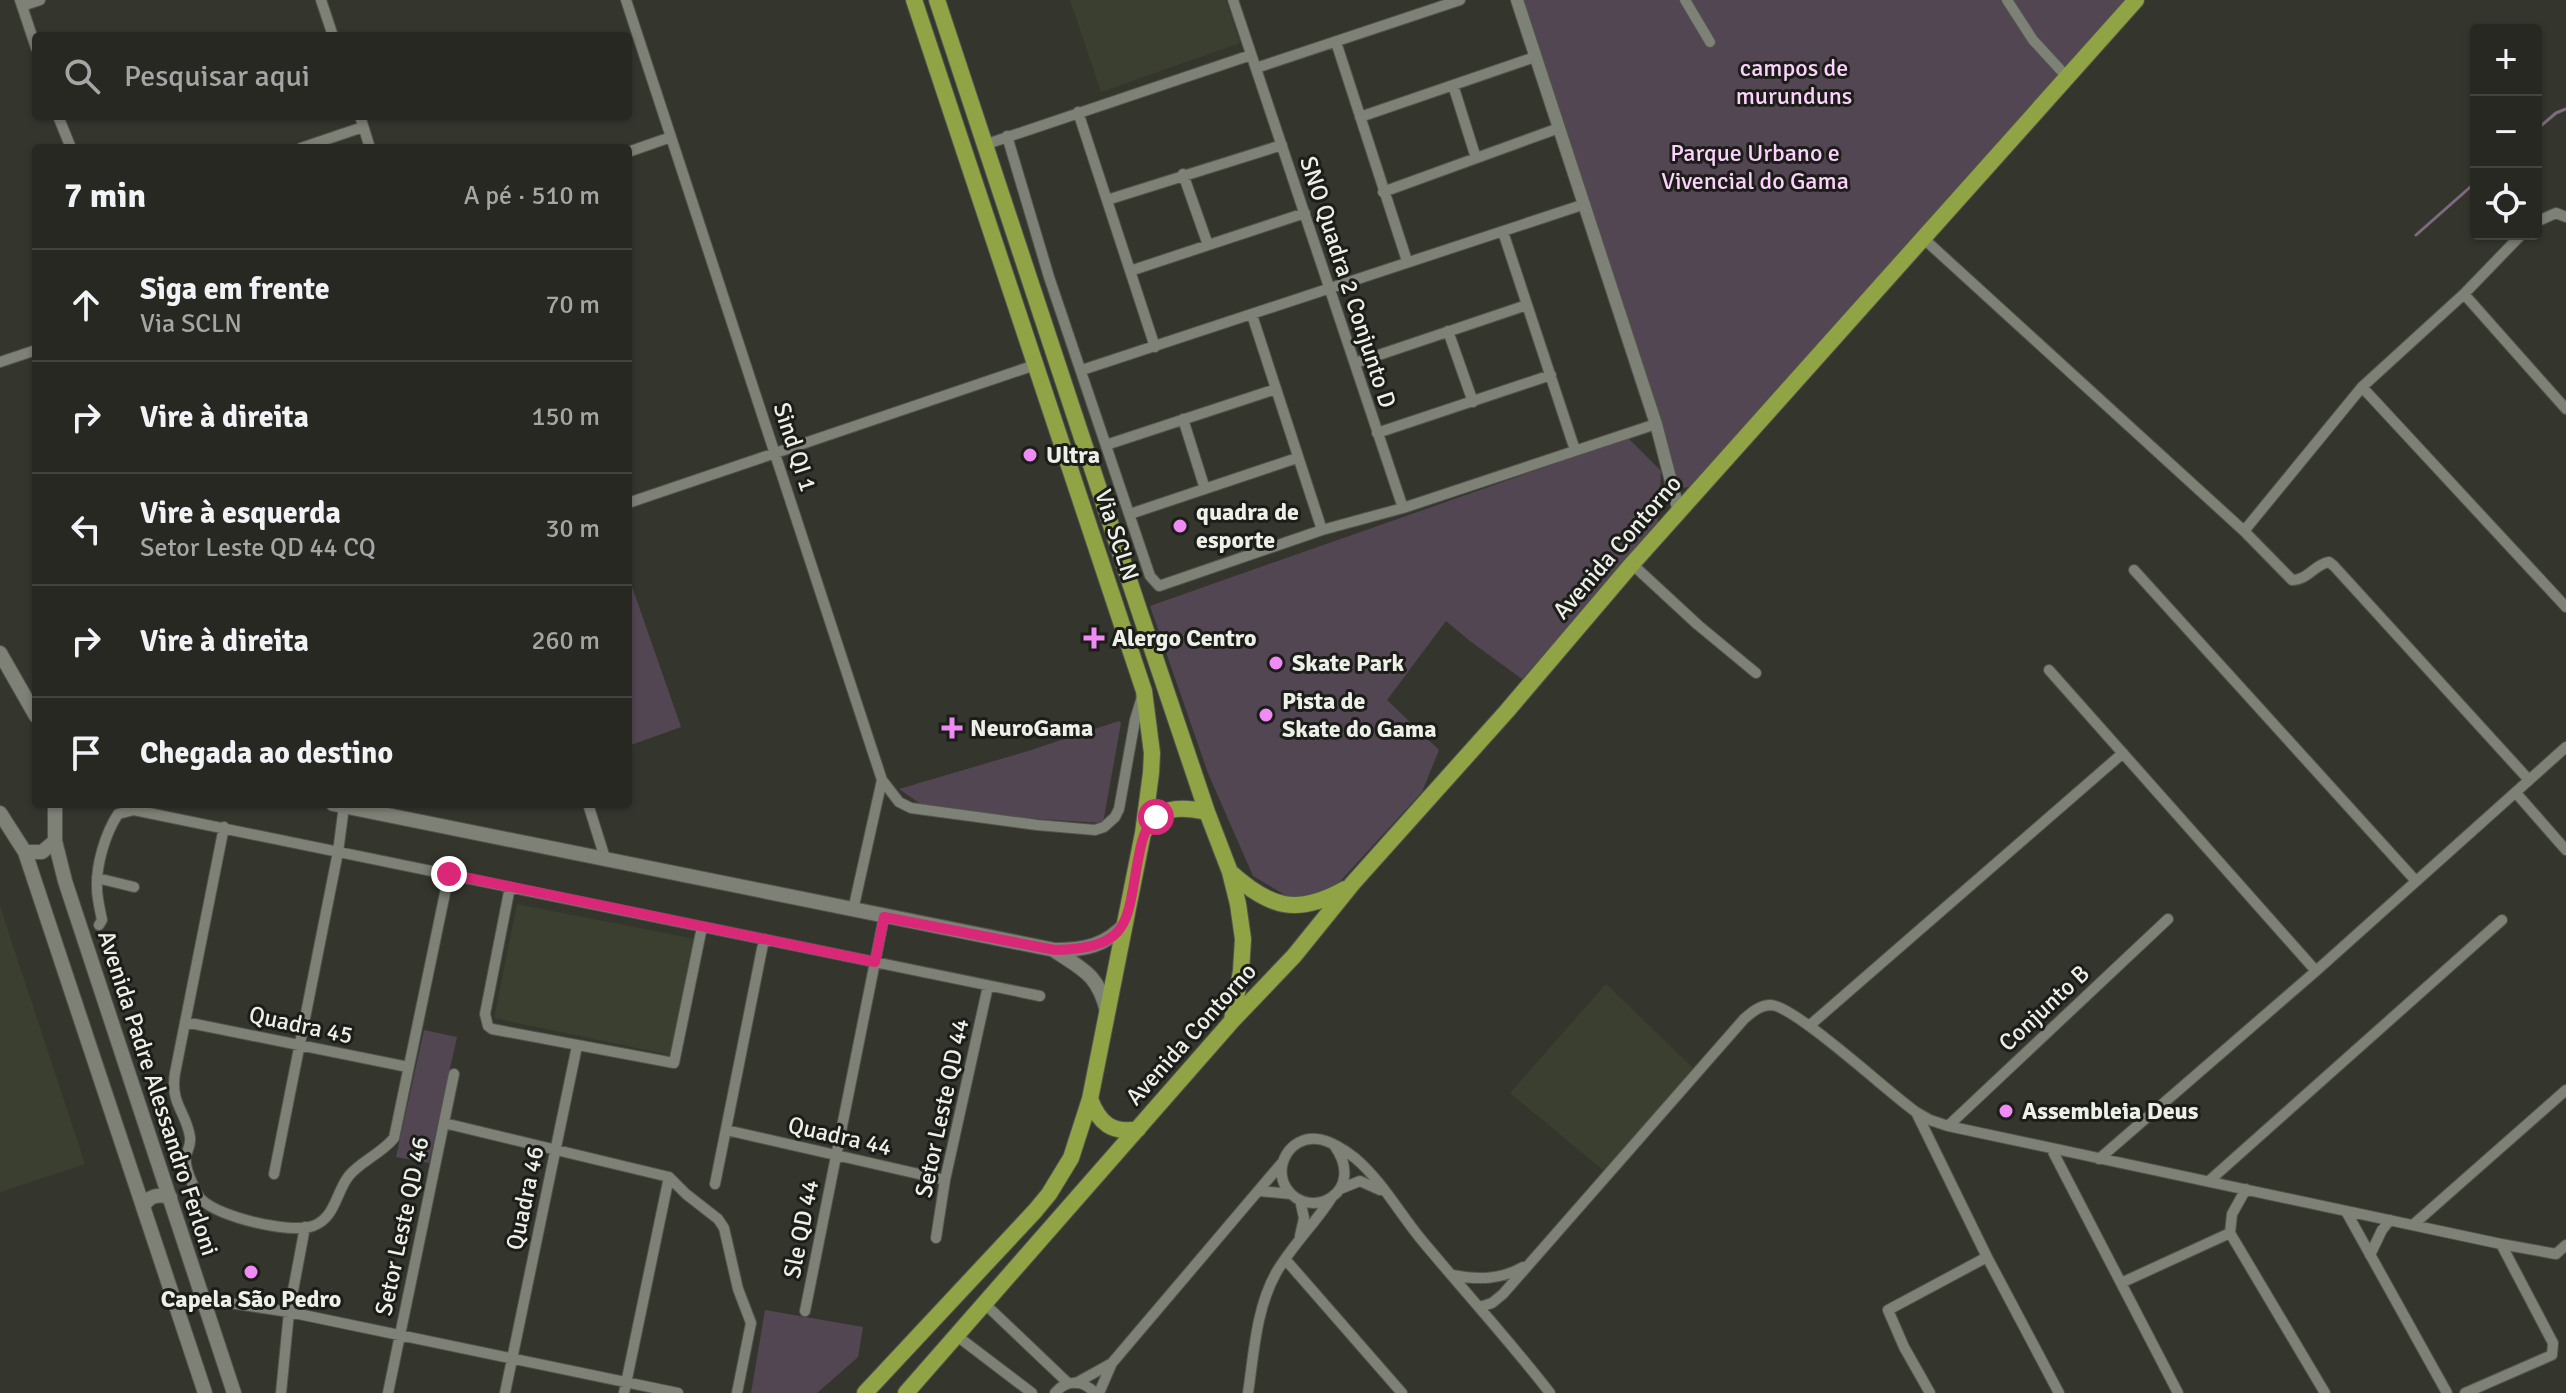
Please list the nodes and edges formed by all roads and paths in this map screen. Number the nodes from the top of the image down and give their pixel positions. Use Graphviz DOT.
graph roads {
  1 [pos="40,0"];
  2 [pos="321,0"];
  3 [pos="626,0"];
  4 [pos="914,0"];
  5 [pos="1233,0"];
  6 [pos="1460,0"];
  7 [pos="1517,0"];
  8 [pos="1685,0"];
  9 [pos="2007,0"];
  10 [pos="2136,0"];
  11 [pos="21,3"];
  12 [pos="1429,5"];
  13 [pos="939,7"];
  14 [pos="921,20"];
  15 [pos="332,32"];
  16 [pos="32,36"];
  17 [pos="1336,42"];
  18 [pos="1710,42"];
  19 [pos="1251,55"];
  20 [pos="1535,57"];
  21 [pos="1256,68"];
  22 [pos="2067,77"];
  23 [pos="1453,85"];
  24 [pos="1078,112"];
  25 [pos="1360,117"];
  26 [pos="60,120"];
  27 [pos="362,122"];
  28 [pos="1559,128"];
  29 [pos="1007,136"];
  30 [pos="671,137"];
  31 [pos="69,144"];
  32 [pos="310,144"];
  33 [pos="369,144"];
  34 [pos="984,145"];
  35 [pos="1282,145"];
  36 [pos="632,151"];
  37 [pos="1476,158"];
  38 [pos="1183,174"];
  39 [pos="1383,192"];
  40 [pos="1107,200"];
  41 [pos="1585,204"];
  42 [pos="1305,213"];
  43 [pos="2566,217"];
  44 [pos="2542,219"];
  45 [pos="1503,232"];
  46 [pos="1923,238"];
  47 [pos="2516,240"];
  48 [pos="1208,245"];
  49 [pos="1407,261"];
  50 [pos="1130,271"];
  51 [pos="1329,287"];
  52 [pos="2464,294"];
  53 [pos="1527,305"];
  54 [pos="1252,315"];
  55 [pos="1448,331"];
  56 [pos="1155,347"];
  57 [pos="32,351"];
  58 [pos="0,362"];
  59 [pos="1355,363"];
  60 [pos="1035,365"];
  61 [pos="1082,370"];
  62 [pos="1551,375"];
  63 [pos="2362,387"];
  64 [pos="1276,389"];
  65 [pos="1473,402"];
  66 [pos="2566,409"];
  67 [pos="1183,419"];
  68 [pos="1656,424"];
  69 [pos="1377,433"];
  70 [pos="1106,445"];
  71 [pos="1575,450"];
  72 [pos="777,454"];
  73 [pos="1297,458"];
  74 [pos="1205,489"];
  75 [pos="632,502"];
  76 [pos="1403,508"];
  77 [pos="1679,512"];
  78 [pos="1130,514"];
  79 [pos="1322,530"];
  80 [pos="2244,531"];
  81 [pos="1632,564"];
  82 [pos="2134,570"];
  83 [pos="2566,607"];
  84 [pos="1139,610"];
  85 [pos="1120,619"];
  86 [pos="1150,641"];
  87 [pos="1129,646"];
  88 [pos="0,653"];
  89 [pos="2049,670"];
  90 [pos="1756,673"];
  91 [pos="1144,691"];
  92 [pos="32,709"];
  93 [pos="2566,747"];
  94 [pos="2123,753"];
  95 [pos="882,780"];
  96 [pos="2529,780"];
  97 [pos="2516,793"];
  98 [pos="55,808"];
  99 [pos="133,808"];
  100 [pos="139,808"];
  101 [pos="339,808"];
  102 [pos="354,808"];
  103 [pos="589,808"];
  104 [pos="1207,812"];
  105 [pos="0,813"];
  106 [pos="224,827"];
  107 [pos="1143,833"];
  108 [pos="55,841"];
  109 [pos="2566,850"];
  110 [pos="25,852"];
  111 [pos="338,852"];
  112 [pos="605,858"];
  113 [pos="1230,872"];
  114 [pos="449,874"];
  115 [pos="97,878"];
  116 [pos="2415,880"];
  117 [pos="134,887"];
  118 [pos="510,887"];
  119 [pos="1350,887"];
  120 [pos="853,910"];
  121 [pos="884,917"];
  122 [pos="2168,919"];
  123 [pos="2502,920"];
  124 [pos="1126,923"];
  125 [pos="99,925"];
  126 [pos="702,927"];
  127 [pos="764,939"];
  128 [pos="1055,950"];
  129 [pos="875,962"];
  130 [pos="2316,971"];
  131 [pos="988,986"];
  132 [pos="1040,996"];
  133 [pos="103,998"];
  134 [pos="77,1007"];
  135 [pos="1108,1012"];
  136 [pos="1232,1021"];
  137 [pos="185,1022"];
  138 [pos="1809,1026"];
  139 [pos="300,1044"];
  140 [pos="577,1046"];
  141 [pos="408,1067"];
  142 [pos="454,1074"];
  143 [pos="2566,1090"];
  144 [pos="1090,1099"];
  145 [pos="1916,1112"];
  146 [pos="444,1123"];
  147 [pos="1948,1126"];
  148 [pos="1138,1129"];
  149 [pos="726,1130"];
  150 [pos="1334,1145"];
  151 [pos="557,1148"];
  152 [pos="2051,1148"];
  153 [pos="836,1155"];
  154 [pos="2099,1159"];
  155 [pos="1282,1163"];
  156 [pos="160,1170"];
  157 [pos="274,1174"];
  158 [pos="669,1177"];
  159 [pos="134,1178"];
  160 [pos="945,1180"];
  161 [pos="2209,1181"];
  162 [pos="715,1184"];
  163 [pos="1340,1189"];
  164 [pos="2246,1189"];
  165 [pos="1259,1191"];
  166 [pos="1386,1193"];
  167 [pos="170,1197"];
  168 [pos="1296,1197"];
  169 [pos="1332,1197"];
  170 [pos="143,1207"];
  171 [pos="2347,1213"];
  172 [pos="2390,1220"];
  173 [pos="2414,1224"];
  174 [pos="305,1227"];
  175 [pos="2230,1233"];
  176 [pos="936,1238"];
  177 [pos="1298,1242"];
  178 [pos="2501,1244"];
  179 [pos="2566,1245"];
  180 [pos="2370,1255"];
  181 [pos="1987,1257"];
  182 [pos="1285,1259"];
  183 [pos="1532,1262"];
  184 [pos="1452,1275"];
  185 [pos="2121,1283"];
  186 [pos="203,1299"];
  187 [pos="985,1304"];
  188 [pos="1480,1307"];
  189 [pos="805,1311"];
  190 [pos="289,1312"];
  191 [pos="400,1336"];
  192 [pos="957,1336"];
  193 [pos="511,1359"];
  194 [pos="1112,1363"];
  195 [pos="1072,1383"];
  196 [pos="625,1388"];
  197 [pos="1249,1392"];
  198 [pos="1547,1392"];
  199 [pos="205,1393"];
  200 [pos="234,1393"];
  201 [pos="281,1393"];
  202 [pos="388,1393"];
  203 [pos="505,1393"];
  204 [pos="678,1393"];
  205 [pos="737,1393"];
  206 [pos="865,1393"];
  207 [pos="906,1393"];
  208 [pos="1032,1393"];
  209 [pos="1055,1393"];
  210 [pos="1097,1393"];
  211 [pos="1402,1393"];
  212 [pos="1930,1393"];
  213 [pos="2059,1393"];
  214 [pos="2178,1393"];
  215 [pos="2325,1393"];
  216 [pos="2447,1393"];
  217 [pos="2465,1393"];
  1 -- 11 [label="street"];
  2 -- 15 [label="street"];
  3 -- 30 [label="street, Sind QI 1"];
  4 -- 14 [label="main road, Via SCLN"];
  5 -- 19 [label="street, SNO Quadra 2 Conjunto D"];
  6 -- 12 [label="street"];
  7 -- 20 [label="street"];
  8 -- 18 [label="street"];
  9 -- 22 [label="street"];
  10 -- 22 [label="main road, Avenida Contorno"];
  11 -- 16 [label="street"];
  12 -- 17 [label="street"];
  13 -- 14 [label="main road"];
  13 -- 34 [label="main road, Via SCLN"];
  14 -- 60 [label="main road, Via SCLN"];
  17 -- 21 [label="street"];
  17 -- 25 [label="street"];
  19 -- 21 [label="street, SNO Quadra 2 Conjunto D"];
  19 -- 24 [label="street"];
  20 -- 23 [label="street"];
  20 -- 28 [label="street"];
  21 -- 35 [label="street, SNO Quadra 2 Conjunto D"];
  22 -- 46 [label="main road, Avenida Contorno"];
  23 -- 25 [label="street"];
  23 -- 37 [label="street"];
  24 -- 29 [label="street"];
  24 -- 40 [label="street"];
  25 -- 39 [label="street"];
  26 -- 31 [label="street"];
  27 -- 32 [label="street"];
  27 -- 33 [label="street"];
  28 -- 37 [label="street"];
  28 -- 41 [label="street"];
  29 -- 34 [label="street"];
  29 -- 61 [label="street"];
  30 -- 36 [label="street"];
  30 -- 72 [label="street, Sind QI 1"];
  34 -- 84 [label="main road, Via SCLN"];
  35 -- 38 [label="street"];
  35 -- 42 [label="street, SNO Quadra 2 Conjunto D"];
  37 -- 39 [label="street"];
  38 -- 40 [label="street"];
  38 -- 48 [label="street"];
  39 -- 49 [label="street"];
  40 -- 50 [label="street"];
  41 -- 45 [label="street"];
  41 -- 68 [label="street"];
  42 -- 48 [label="street"];
  42 -- 51 [label="street, SNO Quadra 2 Conjunto D"];
  43 -- 44 [label="street"];
  45 -- 49 [label="street"];
  45 -- 53 [label="street"];
  46 -- 77 [label="main road, Avenida Contorno"];
  46 -- 80 [label="street"];
  47 -- 52 [label="street"];
  48 -- 50 [label="street"];
  49 -- 51 [label="street"];
  50 -- 56 [label="street"];
  51 -- 54 [label="street"];
  51 -- 59 [label="street, SNO Quadra 2 Conjunto D"];
  52 -- 63 [label="street"];
  52 -- 66 [label="street"];
  53 -- 55 [label="street"];
  53 -- 62 [label="street"];
  54 -- 56 [label="street"];
  54 -- 64 [label="street"];
  55 -- 59 [label="street"];
  55 -- 65 [label="street"];
  56 -- 61 [label="street"];
  57 -- 58 [label="street"];
  59 -- 69 [label="street, SNO Quadra 2 Conjunto D"];
  60 -- 72 [label="street"];
  60 -- 85 [label="main road, Via SCLN"];
  61 -- 70 [label="street"];
  62 -- 65 [label="street"];
  62 -- 71 [label="street"];
  63 -- 80 [label="street"];
  63 -- 83 [label="street"];
  64 -- 67 [label="street"];
  64 -- 73 [label="street"];
  65 -- 69 [label="street"];
  67 -- 70 [label="street"];
  67 -- 74 [label="street"];
  68 -- 71 [label="street"];
  68 -- 77 [label="street"];
  69 -- 76 [label="street, SNO Quadra 2 Conjunto D"];
  70 -- 78 [label="street"];
  71 -- 76 [label="street"];
  72 -- 75 [label="street"];
  72 -- 95 [label="street, Sind QI 1"];
  73 -- 74 [label="street"];
  73 -- 79 [label="street"];
  74 -- 78 [label="street"];
  76 -- 79 [label="street"];
  77 -- 81 [label="main road, Avenida Contorno"];
  78 -- 79 [label="street"];
  80 -- 96 [label="street"];
  81 -- 90 [label="street"];
  81 -- 119 [label="main road, Avenida Contorno"];
  82 -- 116 [label="street"];
  84 -- 85 [label="main road"];
  84 -- 86 [label="main road, Via SCLN"];
  85 -- 87 [label="main road, Via SCLN"];
  86 -- 87 [label="main road"];
  86 -- 104 [label="main road, Via SCLN"];
  87 -- 91 [label="main road, Via SCLN"];
  88 -- 92 [label="main road"];
  89 -- 94 [label="street"];
  91 -- 95 [label="street"];
  91 -- 107 [label="main road, Via SCLN"];
  93 -- 96 [label="street"];
  94 -- 130 [label="street"];
  94 -- 138 [label="street"];
  95 -- 120 [label="street"];
  96 -- 97 [label="street"];
  97 -- 109 [label="street"];
  97 -- 116 [label="street"];
  98 -- 108 [label="main road, Avenida Padre Alessandro Ferloni"];
  99 -- 115 [label="street"];
  100 -- 106 [label="street"];
  101 -- 111 [label="street"];
  102 -- 112 [label="main road"];
  103 -- 112 [label="street"];
  104 -- 107 [label="main road"];
  104 -- 113 [label="main road, Via SCLN"];
  105 -- 110 [label="main road, Avenida Padre Alessandro Ferloni"];
  106 -- 111 [label="street"];
  106 -- 137 [label="street"];
  107 -- 124 [label="main road, Via SCLN"];
  108 -- 110 [label="main road"];
  108 -- 133 [label="main road, Avenida Padre Alessandro Ferloni"];
  110 -- 134 [label="main road, Avenida Padre Alessandro Ferloni"];
  111 -- 114 [label="street"];
  111 -- 139 [label="street"];
  112 -- 120 [label="main road"];
  113 -- 119 [label="main road"];
  113 -- 136 [label="main road, Via SCLN"];
  114 -- 118 [label="street"];
  114 -- 141 [label="street"];
  115 -- 117 [label="street"];
  115 -- 125 [label="street"];
  116 -- 130 [label="street"];
  118 -- 126 [label="street"];
  118 -- 140 [label="street"];
  119 -- 136 [label="main road, Avenida Contorno"];
  120 -- 121 [label="main road"];
  121 -- 128 [label="main road"];
  121 -- 129 [label="street, Sle QD 44"];
  122 -- 147 [label="street, Conjunto B"];
  123 -- 161 [label="street"];
  124 -- 128 [label="main road"];
  124 -- 135 [label="main road, Via SCLN"];
  126 -- 127 [label="street"];
  126 -- 140 [label="street"];
  127 -- 129 [label="street"];
  127 -- 149 [label="street"];
  128 -- 135 [label="main road"];
  129 -- 131 [label="street"];
  129 -- 153 [label="street, Sle QD 44"];
  130 -- 154 [label="street"];
  131 -- 132 [label="street"];
  131 -- 160 [label="street, Setor Leste QD 44"];
  133 -- 134 [label="main road"];
  133 -- 156 [label="main road, Avenida Padre Alessandro Ferloni"];
  134 -- 159 [label="main road, Avenida Padre Alessandro Ferloni"];
  135 -- 144 [label="main road, Via SCLN"];
  136 -- 148 [label="main road, Avenida Contorno"];
  137 -- 139 [label="street, Quadra 45"];
  137 -- 174 [label="street"];
  138 -- 145 [label="street"];
  138 -- 183 [label="street"];
  139 -- 141 [label="street, Quadra 45"];
  139 -- 157 [label="street"];
  140 -- 151 [label="street, Quadra 46"];
  141 -- 174 [label="street"];
  142 -- 146 [label="street, Setor Leste QD 46"];
  143 -- 173 [label="street"];
  144 -- 148 [label="main road"];
  144 -- 206 [label="main road, Via SCLN"];
  145 -- 147 [label="street"];
  145 -- 181 [label="street"];
  146 -- 151 [label="street"];
  146 -- 191 [label="street, Setor Leste QD 46"];
  147 -- 152 [label="street"];
  148 -- 187 [label="main road, Avenida Contorno"];
  149 -- 153 [label="street, Quadra 44"];
  149 -- 162 [label="street"];
  150 -- 155 [label="street"];
  150 -- 163 [label="street"];
  150 -- 166 [label="street"];
  151 -- 158 [label="street"];
  151 -- 193 [label="street, Quadra 46"];
  152 -- 154 [label="street"];
  152 -- 185 [label="street"];
  153 -- 160 [label="street, Quadra 44"];
  153 -- 189 [label="street, Sle QD 44"];
  154 -- 161 [label="street"];
  155 -- 165 [label="street"];
  155 -- 168 [label="street"];
  156 -- 159 [label="main road"];
  156 -- 167 [label="main road, Avenida Padre Alessandro Ferloni"];
  158 -- 196 [label="street"];
  158 -- 205 [label="street"];
  159 -- 170 [label="main road, Avenida Padre Alessandro Ferloni"];
  160 -- 176 [label="street, Setor Leste QD 44"];
  161 -- 164 [label="street"];
  163 -- 166 [label="street"];
  163 -- 169 [label="street"];
  164 -- 171 [label="street"];
  164 -- 175 [label="street"];
  165 -- 168 [label="street"];
  165 -- 194 [label="street"];
  166 -- 184 [label="street"];
  167 -- 170 [label="main road"];
  167 -- 186 [label="main road, Avenida Padre Alessandro Ferloni"];
  168 -- 169 [label="street"];
  168 -- 177 [label="street"];
  169 -- 177 [label="street"];
  170 -- 199 [label="main road, Avenida Padre Alessandro Ferloni"];
  171 -- 172 [label="street"];
  171 -- 180 [label="street"];
  172 -- 173 [label="street"];
  172 -- 180 [label="street"];
  173 -- 178 [label="street"];
  174 -- 190 [label="street"];
  175 -- 185 [label="street"];
  175 -- 215 [label="street"];
  177 -- 182 [label="street"];
  178 -- 179 [label="street"];
  178 -- 217 [label="street"];
  180 -- 216 [label="street"];
  181 -- 212 [label="street"];
  181 -- 213 [label="street"];
  182 -- 197 [label="street"];
  182 -- 211 [label="street"];
  183 -- 184 [label="street"];
  183 -- 188 [label="street"];
  184 -- 188 [label="street"];
  185 -- 214 [label="street"];
  186 -- 190 [label="street"];
  186 -- 200 [label="main road, Avenida Padre Alessandro Ferloni"];
  187 -- 192 [label="main road, Avenida Contorno"];
  187 -- 195 [label="street"];
  188 -- 198 [label="street"];
  190 -- 191 [label="street"];
  190 -- 201 [label="street"];
  191 -- 193 [label="street"];
  191 -- 202 [label="street, Setor Leste QD 46"];
  192 -- 207 [label="main road, Avenida Contorno"];
  192 -- 208 [label="street"];
  193 -- 196 [label="street"];
  193 -- 203 [label="street, Quadra 46"];
  194 -- 195 [label="street"];
  194 -- 210 [label="street"];
  195 -- 209 [label="street"];
  195 -- 210 [label="street"];
  196 -- 204 [label="street"];
}
